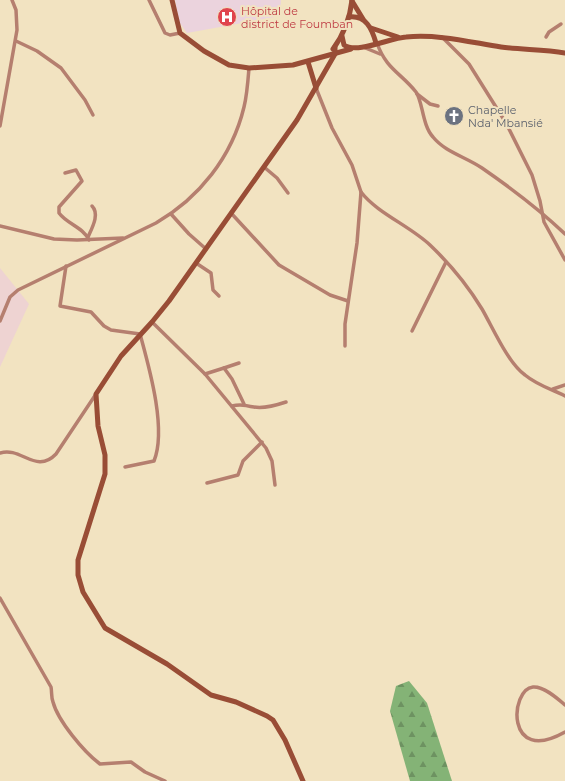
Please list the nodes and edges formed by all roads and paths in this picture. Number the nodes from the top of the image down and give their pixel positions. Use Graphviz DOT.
graph roads {
  1 [pos="12,0"];
  2 [pos="149,0"];
  3 [pos="172,0"];
  4 [pos="352,1"];
  5 [pos="349,16"];
  6 [pos="364,20"];
  7 [pos="561,24"];
  8 [pos="371,28"];
  9 [pos="180,33"];
  10 [pos="342,36"];
  11 [pos="398,37"];
  12 [pos="442,37"];
  13 [pos="546,37"];
  14 [pos="16,41"];
  15 [pos="376,43"];
  16 [pos="334,47"];
  17 [pos="363,47"];
  18 [pos="352,48"];
  19 [pos="335,54"];
  20 [pos="380,54"];
  21 [pos="565,54"];
  22 [pos="328,56"];
  23 [pos="308,62"];
  24 [pos="249,68"];
  25 [pos="316,88"];
  26 [pos="417,93"];
  27 [pos="0,95"];
  28 [pos="5,96"];
  29 [pos="438,106"];
  30 [pos="93,115"];
  31 [pos="0,126"];
  32 [pos="264,167"];
  33 [pos="65,173"];
  34 [pos="361,192"];
  35 [pos="288,193"];
  36 [pos="92,206"];
  37 [pos="541,211"];
  38 [pos="231,213"];
  39 [pos="171,214"];
  40 [pos="0,226"];
  41 [pos="565,234"];
  42 [pos="88,238"];
  43 [pos="125,238"];
  44 [pos="206,249"];
  45 [pos="565,260"];
  46 [pos="446,262"];
  47 [pos="196,263"];
  48 [pos="66,266"];
  49 [pos="219,296"];
  50 [pos="348,301"];
  51 [pos="0,321"];
  52 [pos="152,322"];
  53 [pos="412,331"];
  54 [pos="140,334"];
  55 [pos="345,346"];
  56 [pos="239,363"];
  57 [pos="224,368"];
  58 [pos="205,374"];
  59 [pos="565,385"];
  60 [pos="553,389"];
  61 [pos="96,394"];
  62 [pos="565,396"];
  63 [pos="286,402"];
  64 [pos="244,404"];
  65 [pos="232,406"];
  66 [pos="262,442"];
  67 [pos="0,452"];
  68 [pos="125,467"];
  69 [pos="207,483"];
  70 [pos="276,486"];
  71 [pos="0,598"];
  72 [pos="565,705"];
  73 [pos="565,732"];
  74 [pos="165,781"];
  75 [pos="303,781"];
  1 -- 14 [label="street"];
  2 -- 9 [label="street"];
  3 -- 9 [label="street"];
  4 -- 5 [label="street"];
  4 -- 6 [label="street"];
  5 -- 6 [label="street"];
  5 -- 10 [label="street"];
  6 -- 8 [label="street"];
  7 -- 13 [label="street"];
  8 -- 11 [label="street"];
  8 -- 15 [label="street"];
  9 -- 24 [label="street"];
  10 -- 16 [label="street"];
  10 -- 18 [label="street"];
  11 -- 12 [label="street"];
  11 -- 15 [label="street"];
  12 -- 21 [label="street"];
  12 -- 37 [label="street"];
  14 -- 28 [label="street"];
  14 -- 30 [label="street"];
  15 -- 17 [label="street"];
  15 -- 20 [label="street"];
  16 -- 19 [label="street"];
  16 -- 22 [label="street"];
  17 -- 18 [label="street"];
  17 -- 20 [label="street"];
  18 -- 19 [label="street"];
  19 -- 22 [label="street"];
  19 -- 25 [label="street"];
  20 -- 26 [label="street"];
  22 -- 23 [label="street"];
  23 -- 24 [label="street"];
  23 -- 25 [label="street"];
  24 -- 39 [label="street"];
  25 -- 32 [label="street"];
  25 -- 34 [label="street"];
  26 -- 29 [label="street"];
  26 -- 37 [label="street"];
  27 -- 28 [label="street"];
  28 -- 31 [label="street"];
  32 -- 35 [label="street"];
  32 -- 38 [label="street"];
  33 -- 42 [label="street"];
  34 -- 46 [label="street"];
  34 -- 50 [label="street"];
  36 -- 42 [label="street"];
  37 -- 41 [label="street"];
  37 -- 45 [label="street"];
  38 -- 44 [label="street"];
  38 -- 50 [label="street"];
  39 -- 43 [label="street"];
  39 -- 44 [label="street"];
  40 -- 42 [label="street"];
  42 -- 43 [label="street"];
  43 -- 48 [label="street"];
  44 -- 47 [label="street"];
  46 -- 53 [label="street"];
  46 -- 60 [label="street"];
  47 -- 49 [label="street"];
  47 -- 52 [label="street"];
  48 -- 51 [label="street"];
  48 -- 54 [label="street"];
  50 -- 55 [label="street"];
  52 -- 54 [label="street"];
  52 -- 58 [label="street"];
  54 -- 61 [label="street"];
  54 -- 68 [label="street"];
  56 -- 57 [label="street"];
  57 -- 58 [label="street"];
  57 -- 64 [label="street"];
  58 -- 65 [label="street"];
  59 -- 60 [label="street"];
  60 -- 62 [label="street"];
  61 -- 67 [label="street"];
  61 -- 75 [label="street"];
  63 -- 64 [label="street"];
  64 -- 65 [label="street"];
  65 -- 66 [label="street"];
  66 -- 69 [label="street"];
  66 -- 70 [label="street"];
  71 -- 74 [label="street"];
  72 -- 73 [label="street"];
}
